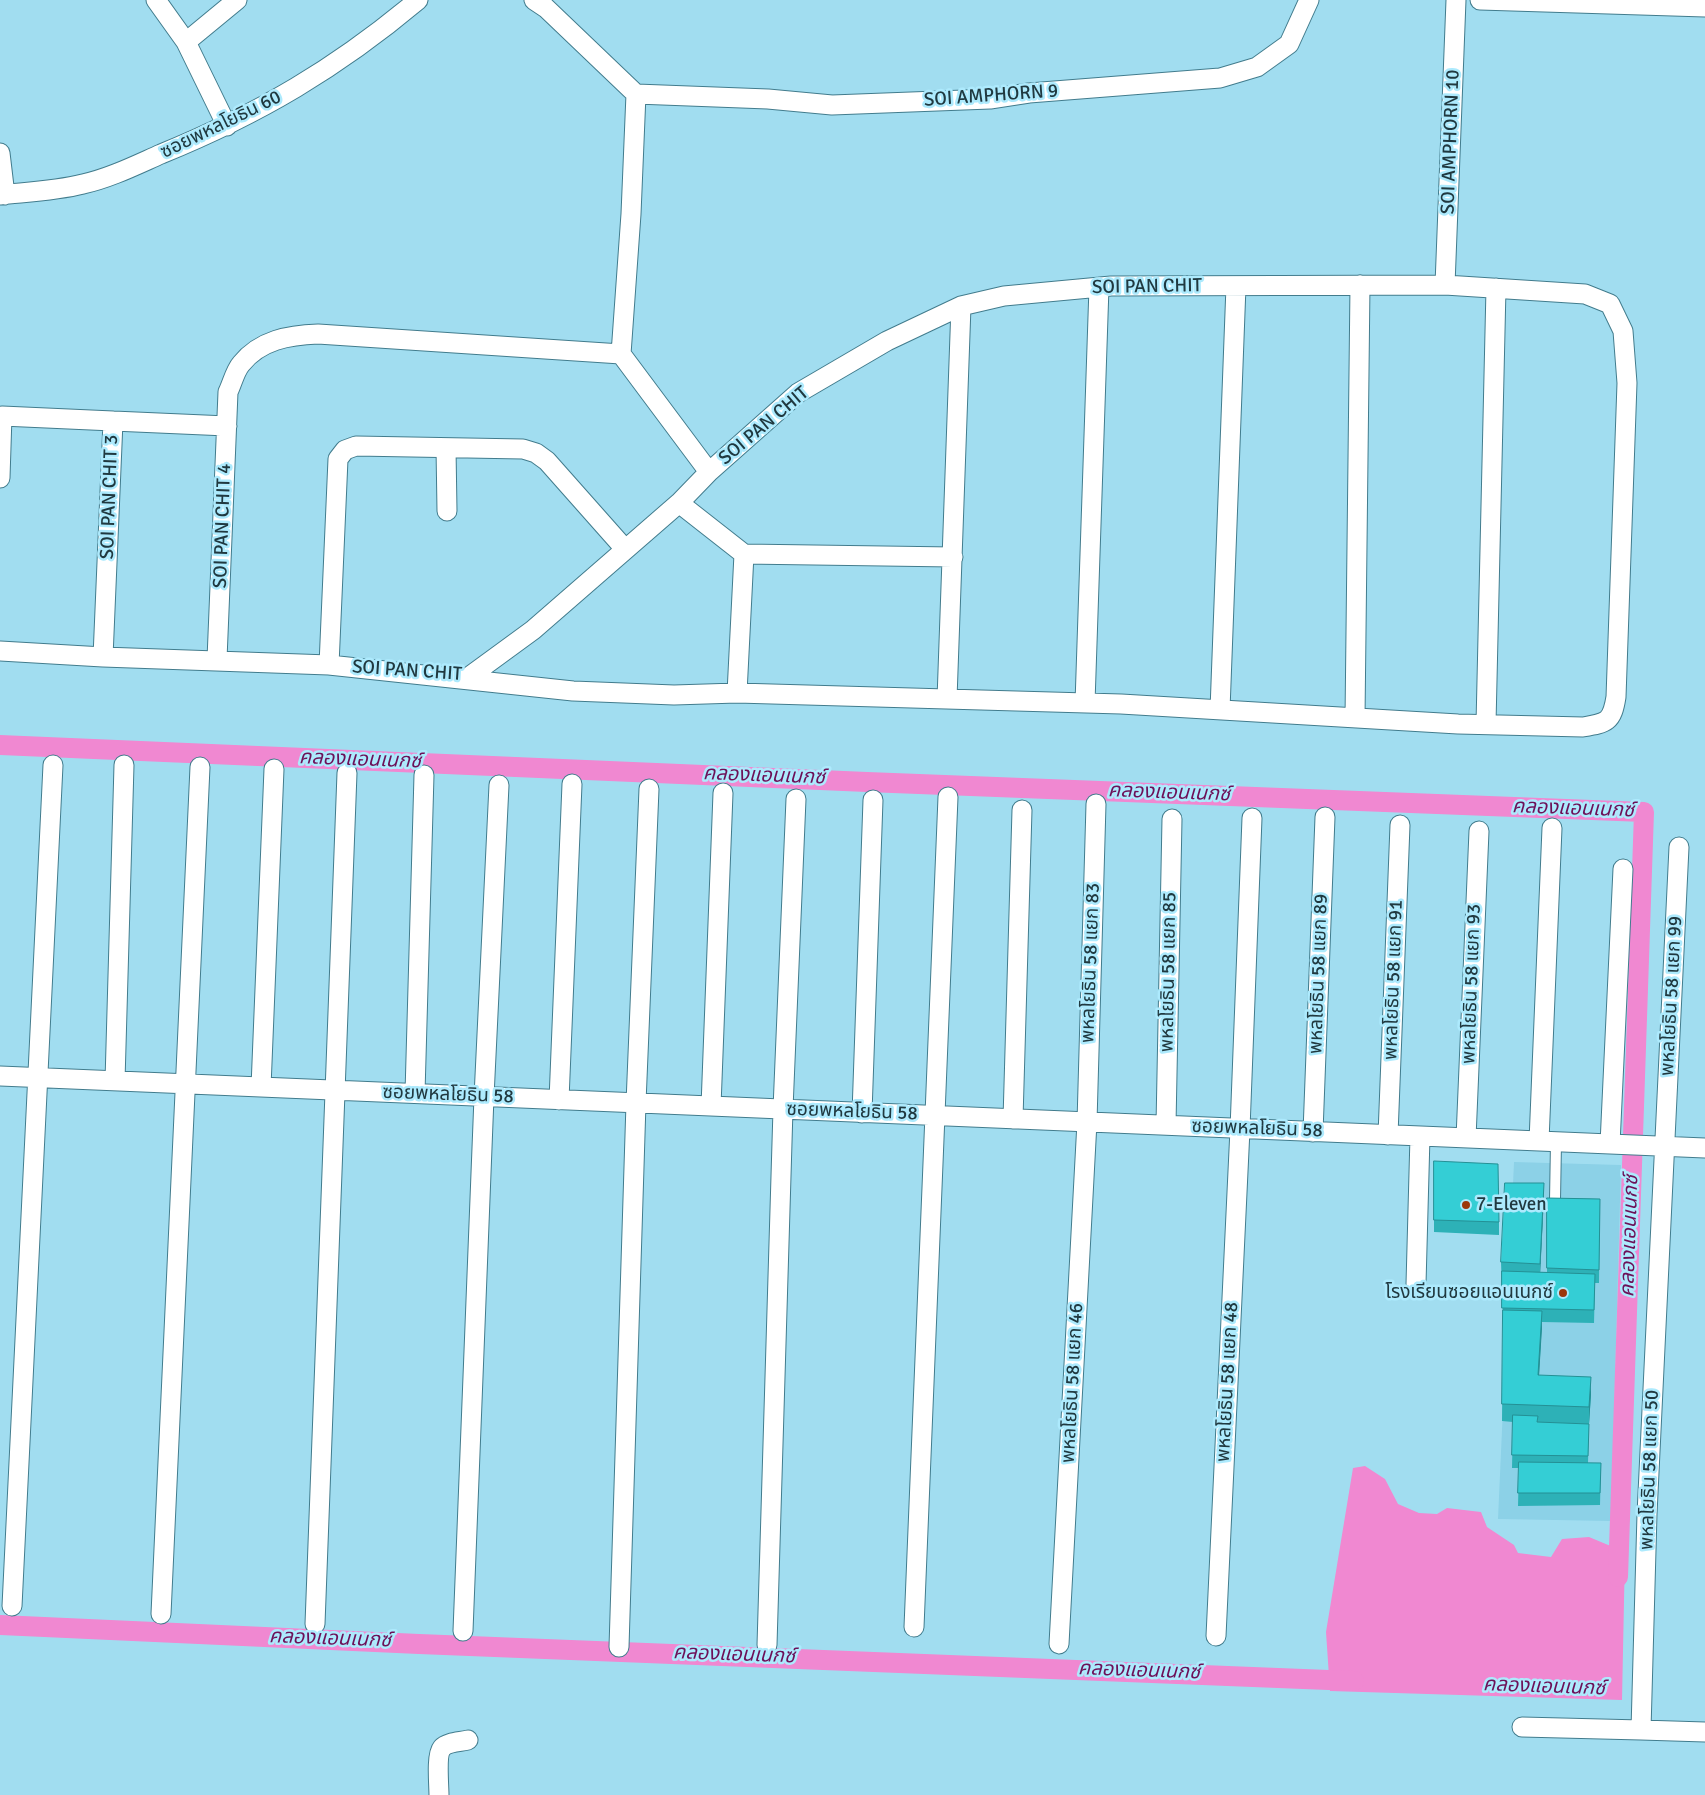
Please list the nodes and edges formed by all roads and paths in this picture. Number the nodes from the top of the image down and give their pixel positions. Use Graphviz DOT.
graph roads {
  1 [pos="156,0"];
  2 [pos="237,0"];
  3 [pos="418,0"];
  4 [pos="534,0"];
  5 [pos="1309,0"];
  6 [pos="1456,0"];
  7 [pos="1480,0"];
  8 [pos="1705,7"];
  9 [pos="186,42"];
  10 [pos="636,94"];
  11 [pos="227,126"];
  12 [pos="0,153"];
  13 [pos="2,195"];
  14 [pos="1445,284"];
  15 [pos="1360,285"];
  16 [pos="1236,286"];
  17 [pos="1099,287"];
  18 [pos="1496,288"];
  19 [pos="961,306"];
  20 [pos="621,354"];
  21 [pos="1,416"];
  22 [pos="113,421"];
  23 [pos="227,426"];
  24 [pos="446,448"];
  25 [pos="709,472"];
  26 [pos="0,478"];
  27 [pos="679,503"];
  28 [pos="447,511"];
  29 [pos="625,549"];
  30 [pos="744,554"];
  31 [pos="953,557"];
  32 [pos="0,651"];
  33 [pos="103,657"];
  34 [pos="217,659"];
  35 [pos="329,665"];
  36 [pos="466,679"];
  37 [pos="737,693"];
  38 [pos="947,700"];
  39 [pos="1085,704"];
  40 [pos="1220,710"];
  41 [pos="1355,718"];
  42 [pos="1486,724"];
  43 [pos="124,765"];
  44 [pos="53,766"];
  45 [pos="200,767"];
  46 [pos="274,769"];
  47 [pos="347,774"];
  48 [pos="424,775"];
  49 [pos="499,784"];
  50 [pos="572,784"];
  51 [pos="649,790"];
  52 [pos="723,793"];
  53 [pos="948,798"];
  54 [pos="796,799"];
  55 [pos="873,800"];
  56 [pos="1096,804"];
  57 [pos="1022,810"];
  58 [pos="1325,817"];
  59 [pos="1252,818"];
  60 [pos="1172,819"];
  61 [pos="1400,825"];
  62 [pos="1552,828"];
  63 [pos="1479,831"];
  64 [pos="1679,847"];
  65 [pos="1623,869"];
  66 [pos="0,1076"];
  67 [pos="39,1078"];
  68 [pos="115,1081"];
  69 [pos="187,1084"];
  70 [pos="262,1087"];
  71 [pos="336,1090"];
  72 [pos="415,1094"];
  73 [pos="484,1097"];
  74 [pos="559,1100"];
  75 [pos="636,1103"];
  76 [pos="710,1106"];
  77 [pos="783,1109"];
  78 [pos="862,1112"];
  79 [pos="936,1116"];
  80 [pos="1013,1119"];
  81 [pos="1087,1122"];
  82 [pos="1166,1126"];
  83 [pos="1240,1128"];
  84 [pos="1313,1132"];
  85 [pos="1388,1135"];
  86 [pos="1420,1136"];
  87 [pos="1466,1138"];
  88 [pos="1548,1141"];
  89 [pos="1617,1144"];
  90 [pos="1665,1146"];
  91 [pos="1705,1148"];
  92 [pos="1555,1200"];
  93 [pos="1416,1284"];
  94 [pos="12,1606"];
  95 [pos="161,1614"];
  96 [pos="316,1624"];
  97 [pos="914,1627"];
  98 [pos="463,1631"];
  99 [pos="1216,1636"];
  100 [pos="1059,1644"];
  101 [pos="767,1645"];
  102 [pos="619,1647"];
  103 [pos="1522,1727"];
  104 [pos="1641,1730"];
  105 [pos="1705,1732"];
  106 [pos="468,1740"];
  107 [pos="439,1795"];
  1 -- 9 [label="street"];
  2 -- 9 [label="street"];
  3 -- 11 [label="street, ซอยพหลโยธิน 60"];
  4 -- 10 [label="street"];
  5 -- 10 [label="street, SOI AMPHORN 9"];
  6 -- 14 [label="street, SOI AMPHORN 10"];
  7 -- 8 [label="street"];
  9 -- 11 [label="street"];
  10 -- 20 [label="street"];
  11 -- 13 [label="street, ซอยพหลโยธิน 60"];
  12 -- 13 [label="street"];
  14 -- 15 [label="street, SOI PAN CHIT"];
  14 -- 18 [label="street, SOI PAN CHIT"];
  15 -- 16 [label="street, SOI PAN CHIT"];
  15 -- 41 [label="street"];
  16 -- 17 [label="street, SOI PAN CHIT"];
  16 -- 40 [label="street"];
  17 -- 19 [label="street, SOI PAN CHIT"];
  17 -- 39 [label="street"];
  18 -- 42 [label="street"];
  18 -- 42 [label="street, SOI PAN CHIT"];
  19 -- 25 [label="street, SOI PAN CHIT"];
  19 -- 31 [label="street"];
  20 -- 23 [label="street, SOI PAN CHIT 4"];
  20 -- 25 [label="street"];
  21 -- 22 [label="street"];
  21 -- 26 [label="street"];
  22 -- 23 [label="street, SOI PAN CHIT 3"];
  22 -- 33 [label="street, SOI PAN CHIT 3"];
  23 -- 34 [label="street, SOI PAN CHIT 4"];
  24 -- 28 [label="street"];
  24 -- 29 [label="street"];
  24 -- 35 [label="street"];
  25 -- 27 [label="street, SOI PAN CHIT"];
  27 -- 29 [label="street, SOI PAN CHIT"];
  27 -- 30 [label="street"];
  29 -- 36 [label="street, SOI PAN CHIT"];
  30 -- 31 [label="street"];
  30 -- 37 [label="street"];
  31 -- 38 [label="street"];
  32 -- 33 [label="street, SOI PAN CHIT"];
  33 -- 34 [label="street, SOI PAN CHIT"];
  34 -- 35 [label="street, SOI PAN CHIT"];
  35 -- 36 [label="street, SOI PAN CHIT"];
  36 -- 37 [label="street, SOI PAN CHIT"];
  37 -- 38 [label="street, SOI PAN CHIT"];
  38 -- 39 [label="street, SOI PAN CHIT"];
  39 -- 40 [label="street, SOI PAN CHIT"];
  40 -- 41 [label="street, SOI PAN CHIT"];
  41 -- 42 [label="street, SOI PAN CHIT"];
  43 -- 68 [label="street"];
  44 -- 67 [label="street"];
  45 -- 69 [label="street"];
  46 -- 70 [label="street"];
  47 -- 71 [label="street"];
  48 -- 72 [label="street"];
  49 -- 73 [label="street"];
  50 -- 74 [label="street"];
  51 -- 75 [label="street"];
  52 -- 76 [label="street"];
  53 -- 79 [label="street"];
  54 -- 77 [label="street"];
  55 -- 78 [label="street"];
  56 -- 81 [label="street, พหลโยธิน 58 แยก 83"];
  57 -- 80 [label="street"];
  58 -- 84 [label="street, พหลโยธิน 58 แยก 89"];
  59 -- 83 [label="street, พหลโยธิน 58 แยก 48"];
  60 -- 82 [label="street, พหลโยธิน 58 แยก 85"];
  61 -- 85 [label="street, พหลโยธิน 58 แยก 91"];
  62 -- 88 [label="street"];
  63 -- 87 [label="street, พหลโยธิน 58 แยก 93"];
  64 -- 90 [label="street, พหลโยธิน 58 แยก 99"];
  65 -- 89 [label="street"];
  66 -- 67 [label="street, ซอยพหลโยธิน 58"];
  67 -- 68 [label="street, ซอยพหลโยธิน 58"];
  67 -- 94 [label="street"];
  68 -- 69 [label="street, ซอยพหลโยธิน 58"];
  69 -- 70 [label="street, ซอยพหลโยธิน 58"];
  69 -- 95 [label="street"];
  70 -- 71 [label="street, ซอยพหลโยธิน 58"];
  71 -- 72 [label="street, ซอยพหลโยธิน 58"];
  71 -- 96 [label="street"];
  72 -- 73 [label="street, ซอยพหลโยธิน 58"];
  73 -- 74 [label="street, ซอยพหลโยธิน 58"];
  73 -- 98 [label="street"];
  74 -- 75 [label="street, ซอยพหลโยธิน 58"];
  75 -- 76 [label="street, ซอยพหลโยธิน 58"];
  75 -- 102 [label="street"];
  76 -- 77 [label="street, ซอยพหลโยธิน 58"];
  77 -- 78 [label="street, ซอยพหลโยธิน 58"];
  77 -- 101 [label="street"];
  78 -- 79 [label="street, ซอยพหลโยธิน 58"];
  79 -- 80 [label="street, ซอยพหลโยธิน 58"];
  79 -- 97 [label="street"];
  80 -- 81 [label="street, ซอยพหลโยธิน 58"];
  81 -- 82 [label="street, ซอยพหลโยธิน 58"];
  81 -- 100 [label="street, พหลโยธิน 58 แยก 46"];
  82 -- 83 [label="street, ซอยพหลโยธิน 58"];
  83 -- 84 [label="street, ซอยพหลโยธิน 58"];
  83 -- 99 [label="street, พหลโยธิน 58 แยก 48"];
  84 -- 85 [label="street, ซอยพหลโยธิน 58"];
  85 -- 86 [label="street, ซอยพหลโยธิน 58"];
  86 -- 87 [label="street, ซอยพหลโยธิน 58"];
  86 -- 93 [label="street"];
  87 -- 88 [label="street, ซอยพหลโยธิน 58"];
  88 -- 89 [label="street, ซอยพหลโยธิน 58"];
  88 -- 92 [label="lane"];
  89 -- 90 [label="street, ซอยพหลโยธิน 58"];
  90 -- 91 [label="street, ซอยพหลโยธิน 58"];
  90 -- 104 [label="street, พหลโยธิน 58 แยก 50"];
  103 -- 104 [label="street"];
  104 -- 105 [label="street"];
  106 -- 107 [label="street"];
}
